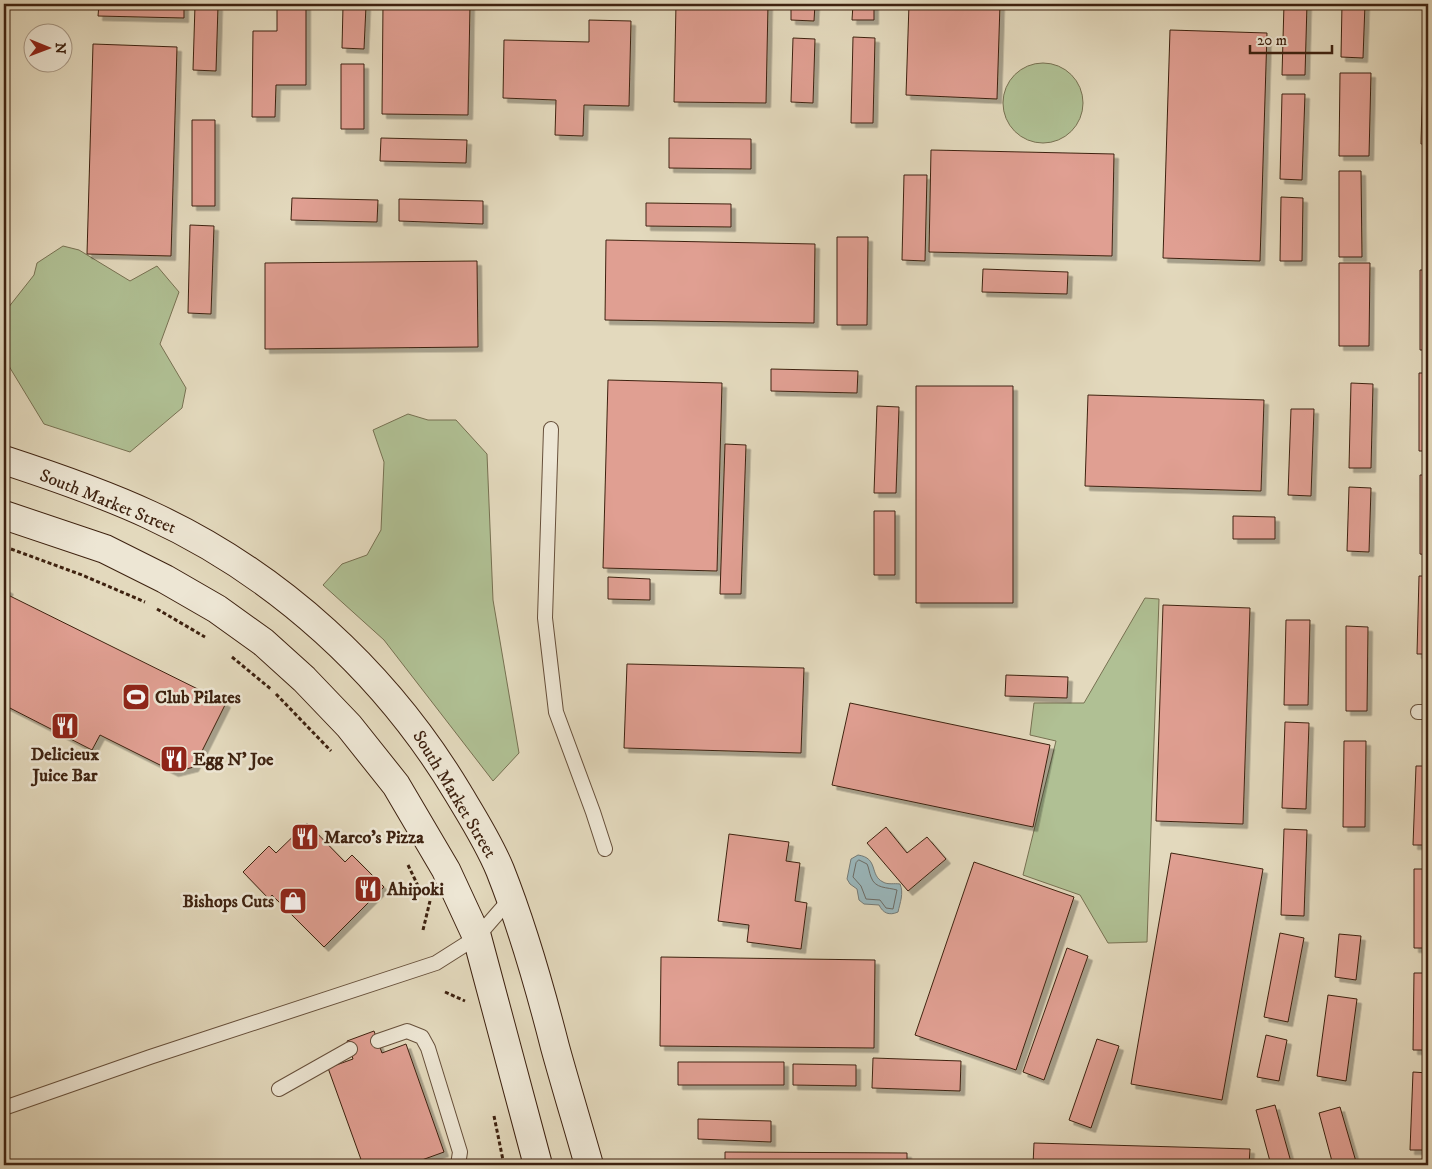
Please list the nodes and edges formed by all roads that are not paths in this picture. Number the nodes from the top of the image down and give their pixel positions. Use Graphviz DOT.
graph roads {
  1 [pos="551,430"];
  2 [pos="4,460"];
  3 [pos="4,515"];
  4 [pos="605,849"];
  5 [pos="510,898"];
  6 [pos="477,937"];
  7 [pos="378,1041"];
  8 [pos="350,1049"];
  9 [pos="278,1089"];
  10 [pos="4,1108"];
  11 [pos="458,1165"];
  12 [pos="538,1165"];
  13 [pos="588,1165"];
  1 -- 4 [label="lane"];
  2 -- 5 [label="street, South Market Street"];
  3 -- 6 [label="street"];
  5 -- 6 [label="lane"];
  5 -- 13 [label="street, South Market Street"];
  6 -- 10 [label="lane"];
  6 -- 12 [label="street"];
  7 -- 11 [label="lane"];
  8 -- 9 [label="lane"];
}
